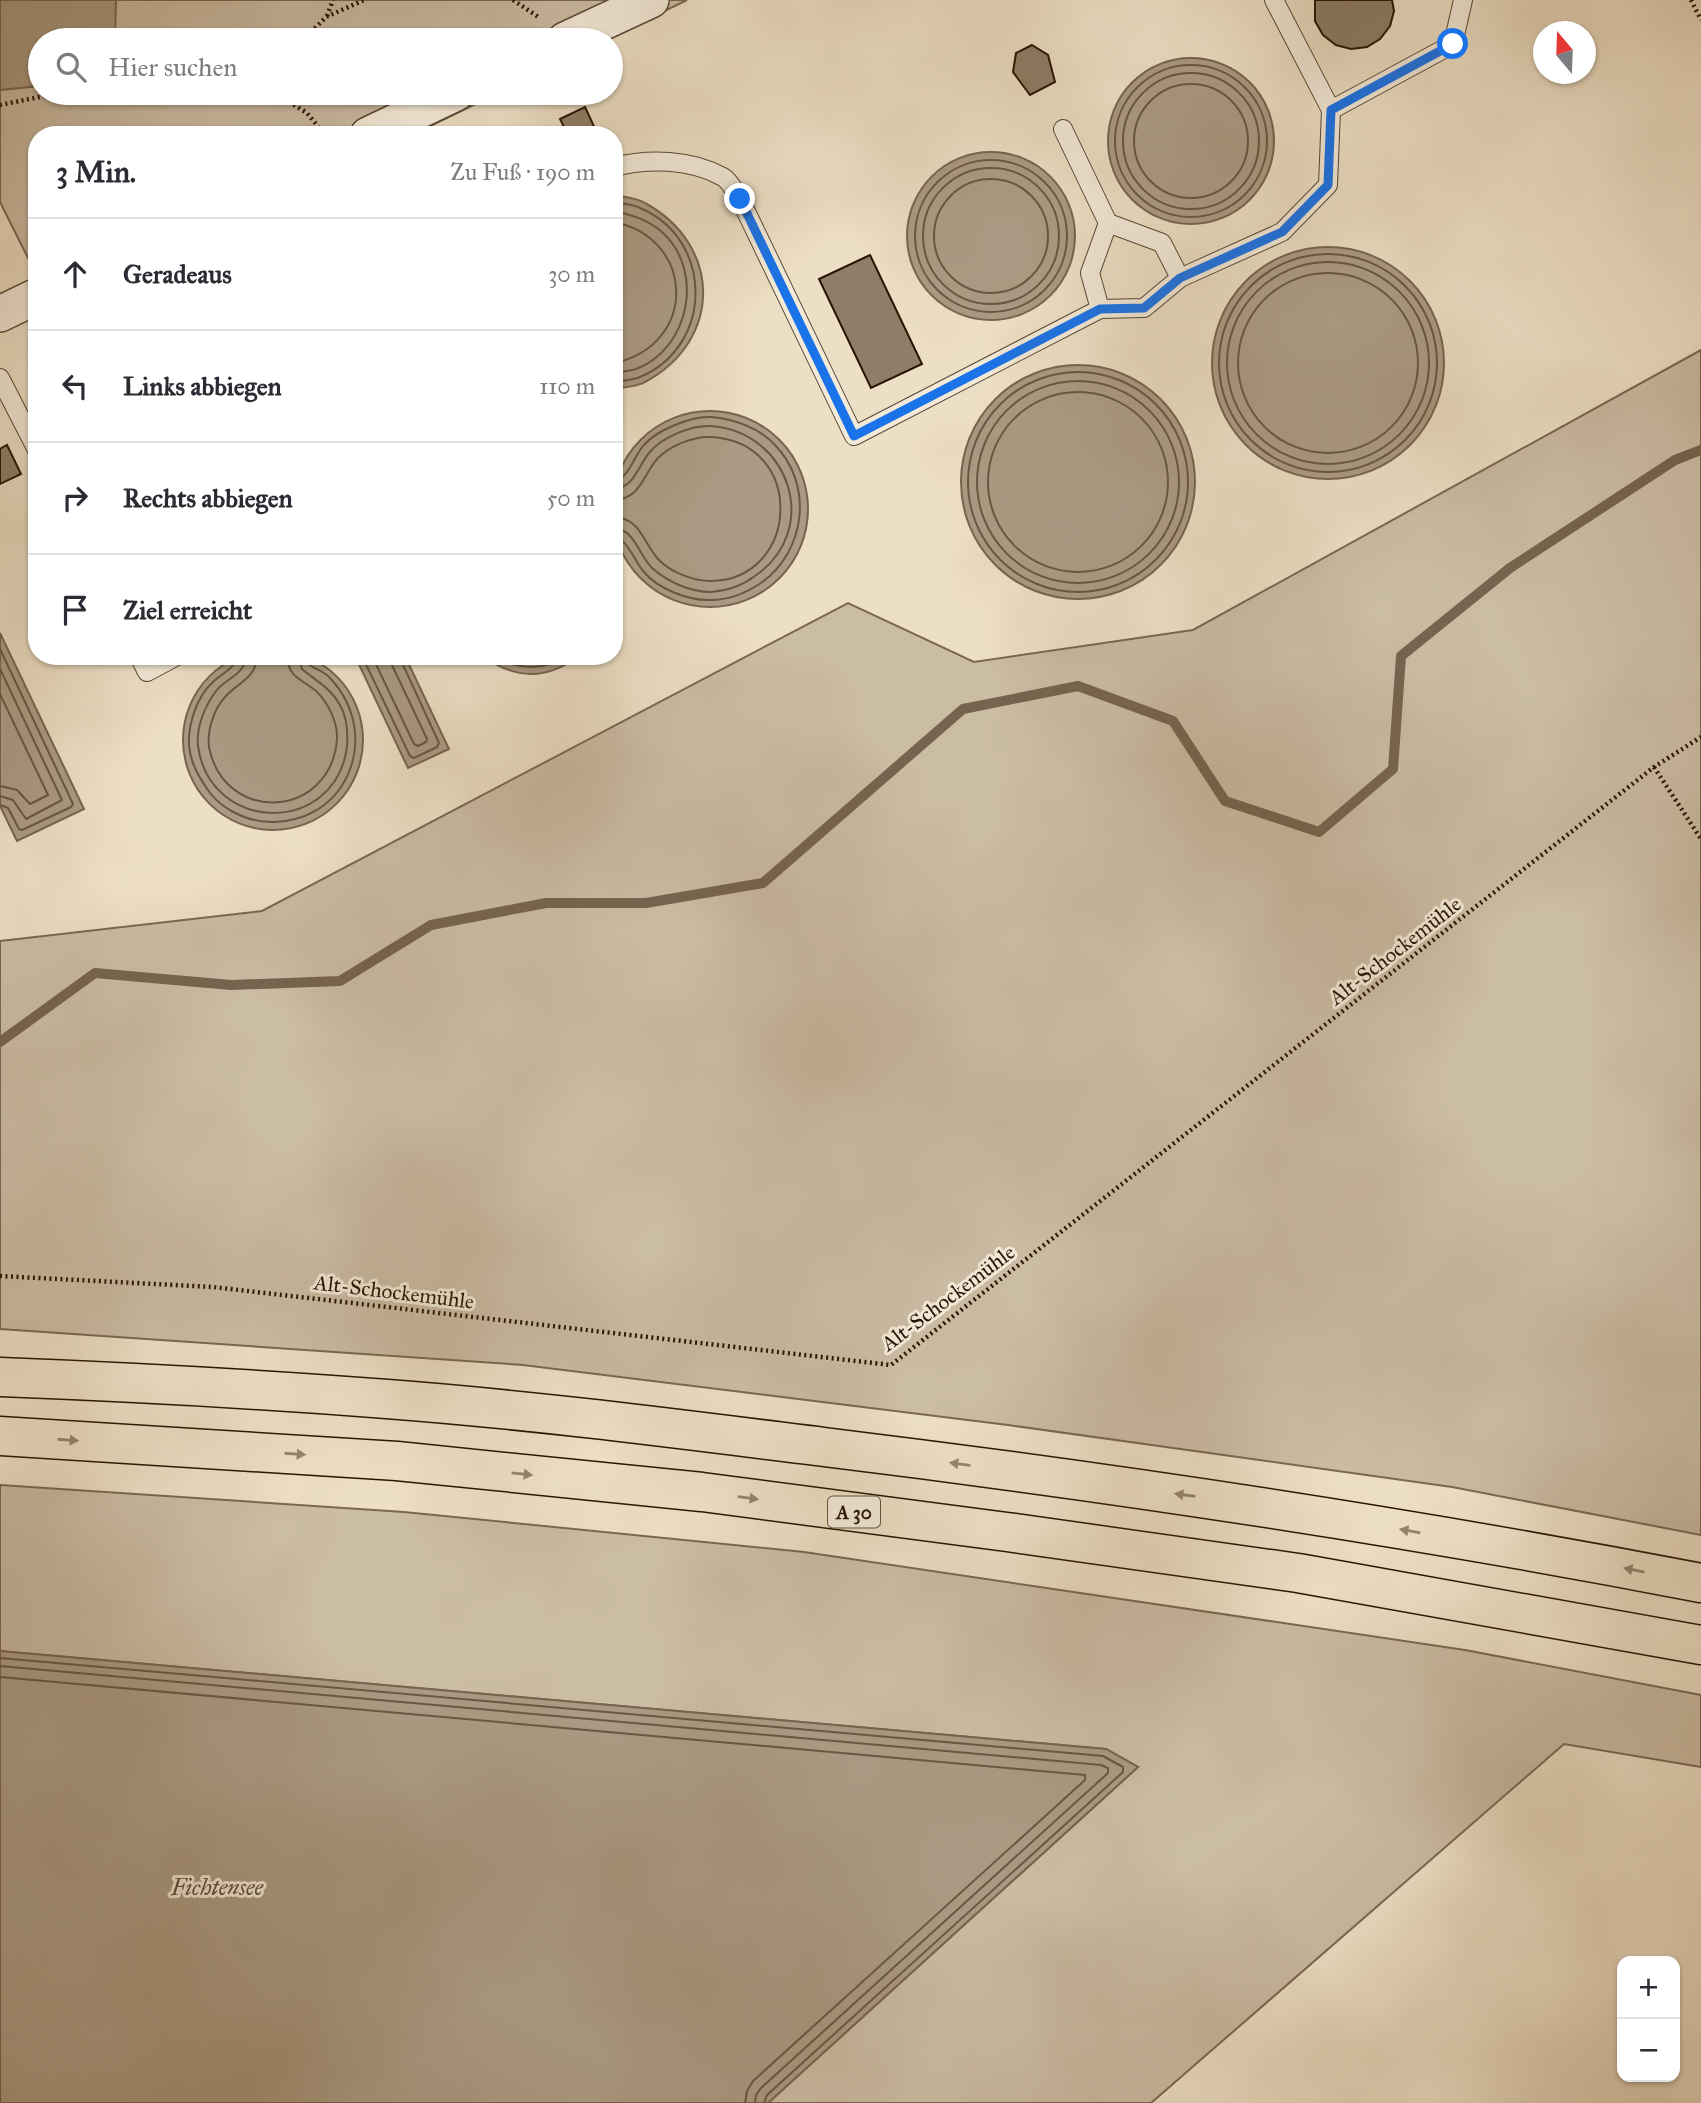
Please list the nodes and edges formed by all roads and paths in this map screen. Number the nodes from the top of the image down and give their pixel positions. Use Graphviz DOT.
graph roads {
  1 [pos="333,0"];
  2 [pos="364,0"];
  3 [pos="651,0"];
  4 [pos="1274,0"];
  5 [pos="1463,0"];
  6 [pos="1691,0"];
  7 [pos="326,17"];
  8 [pos="1701,20"];
  9 [pos="315,28"];
  10 [pos="591,28"];
  11 [pos="28,99"];
  12 [pos="0,105"];
  13 [pos="294,105"];
  14 [pos="431,105"];
  15 [pos="1331,110"];
  16 [pos="318,126"];
  17 [pos="387,126"];
  18 [pos="1063,129"];
  19 [pos="623,165"];
  20 [pos="1108,223"];
  21 [pos="1180,278"];
  22 [pos="28,300"];
  23 [pos="1100,309"];
  24 [pos="0,314"];
  25 [pos="0,378"];
  26 [pos="28,432"];
  27 [pos="144,665"];
  28 [pos="160,665"];
  29 [pos="1701,737"];
  30 [pos="1654,767"];
  31 [pos="1701,839"];
  32 [pos="0,1276"];
  33 [pos="0,1377"];
  34 [pos="0,1436"];
  35 [pos="1701,1583"];
  36 [pos="1701,1645"];
  1 -- 7 [label="path"];
  2 -- 7 [label="path"];
  3 -- 10 [label="street"];
  4 -- 15 [label="lane"];
  5 -- 15 [label="lane"];
  6 -- 8 [label="path"];
  7 -- 9 [label="path"];
  11 -- 12 [label="path"];
  13 -- 16 [label="path"];
  14 -- 17 [label="street"];
  15 -- 21 [label="lane"];
  18 -- 20 [label="lane"];
  19 -- 23 [label="lane"];
  20 -- 21 [label="lane"];
  20 -- 23 [label="lane"];
  21 -- 23 [label="lane"];
  22 -- 24 [label="street"];
  25 -- 26 [label="lane"];
  27 -- 28 [label="lane"];
  29 -- 30 [label="path, Alt-Schockemühle"];
  30 -- 31 [label="path"];
  30 -- 32 [label="path, Alt-Schockemühle"];
  35 -- 33 [label="highway, one-way"];
  34 -- 36 [label="highway, A 30, one-way"];
}
